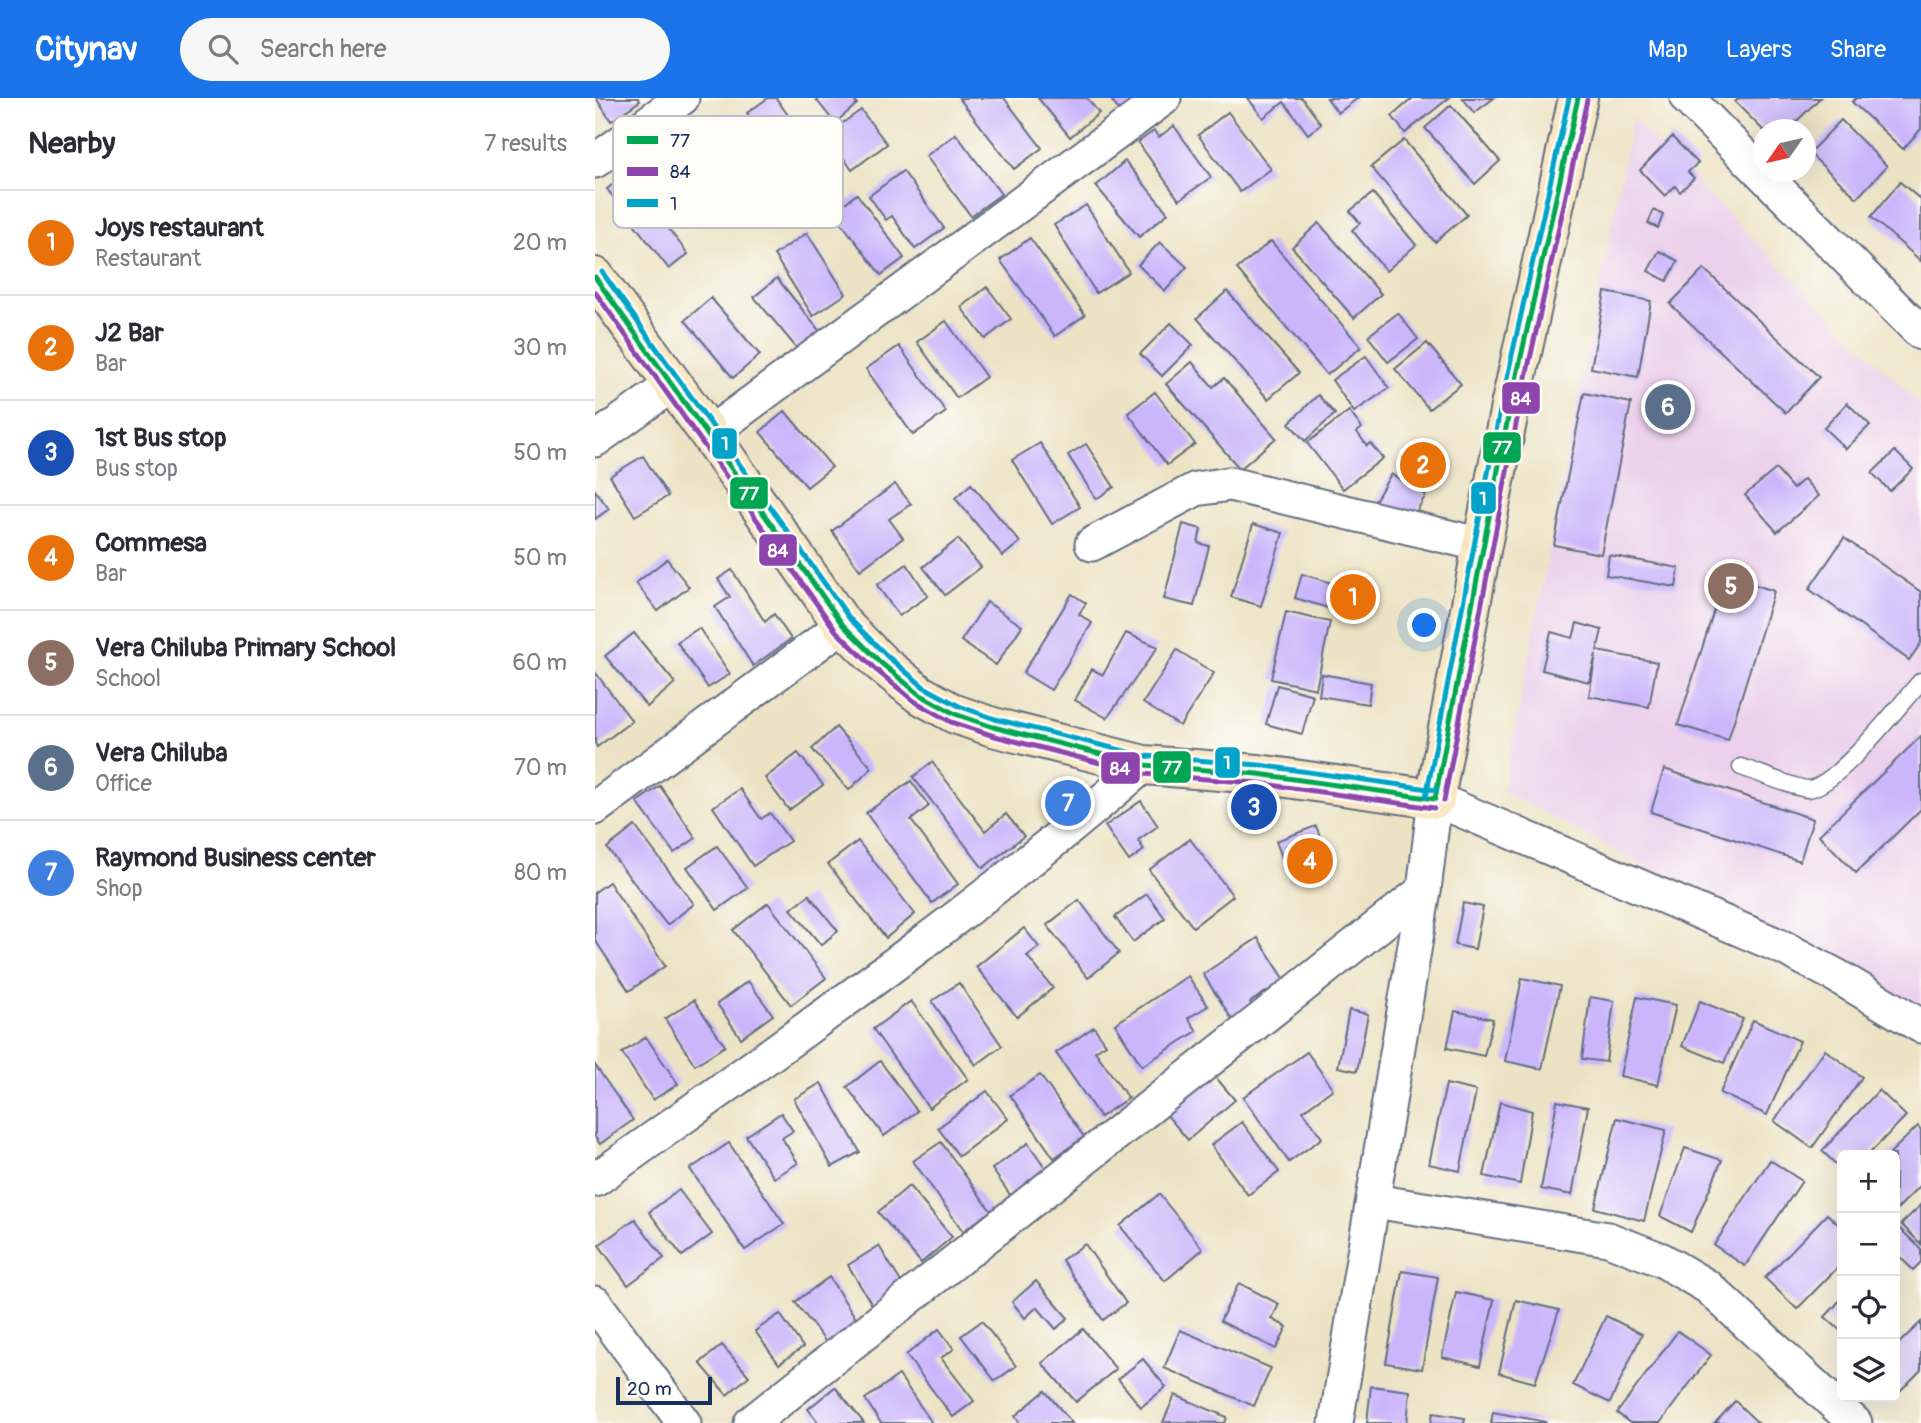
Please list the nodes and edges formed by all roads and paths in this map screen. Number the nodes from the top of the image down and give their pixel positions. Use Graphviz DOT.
graph roads {
  1 [pos="682,98"];
  2 [pos="1164,98"];
  3 [pos="1578,98"];
  4 [pos="1687,98"];
  5 [pos="657,116"];
  6 [pos="613,148"];
  7 [pos="595,161"];
  8 [pos="595,277"];
  9 [pos="1921,332"];
  10 [pos="673,384"];
  11 [pos="709,434"];
  12 [pos="595,440"];
  13 [pos="1092,544"];
  14 [pos="1482,545"];
  15 [pos="843,625"];
  16 [pos="1921,681"];
  17 [pos="1144,765"];
  18 [pos="1741,767"];
  19 [pos="1435,799"];
  20 [pos="595,808"];
  21 [pos="1423,890"];
  22 [pos="1920,1024"];
  23 [pos="595,1180"];
  24 [pos="1374,1201"];
  25 [pos="595,1303"];
  26 [pos="684,1423"];
  27 [pos="751,1423"];
  28 [pos="1336,1423"];
  29 [pos="1855,1423"];
  1 -- 5 [label="street"];
  2 -- 11 [label="street"];
  3 -- 14 [label="main road"];
  4 -- 9 [label="street"];
  6 -- 7 [label="street"];
  8 -- 10 [label="main road"];
  10 -- 11 [label="main road"];
  10 -- 12 [label="street"];
  11 -- 15 [label="main road"];
  13 -- 14 [label="street"];
  14 -- 19 [label="main road"];
  15 -- 17 [label="main road"];
  15 -- 20 [label="street"];
  16 -- 18 [label="lane"];
  17 -- 19 [label="main road"];
  17 -- 23 [label="street"];
  19 -- 21 [label="street"];
  19 -- 22 [label="street"];
  21 -- 24 [label="street"];
  21 -- 27 [label="street"];
  24 -- 28 [label="street"];
  24 -- 29 [label="street"];
  25 -- 26 [label="street"];
}
